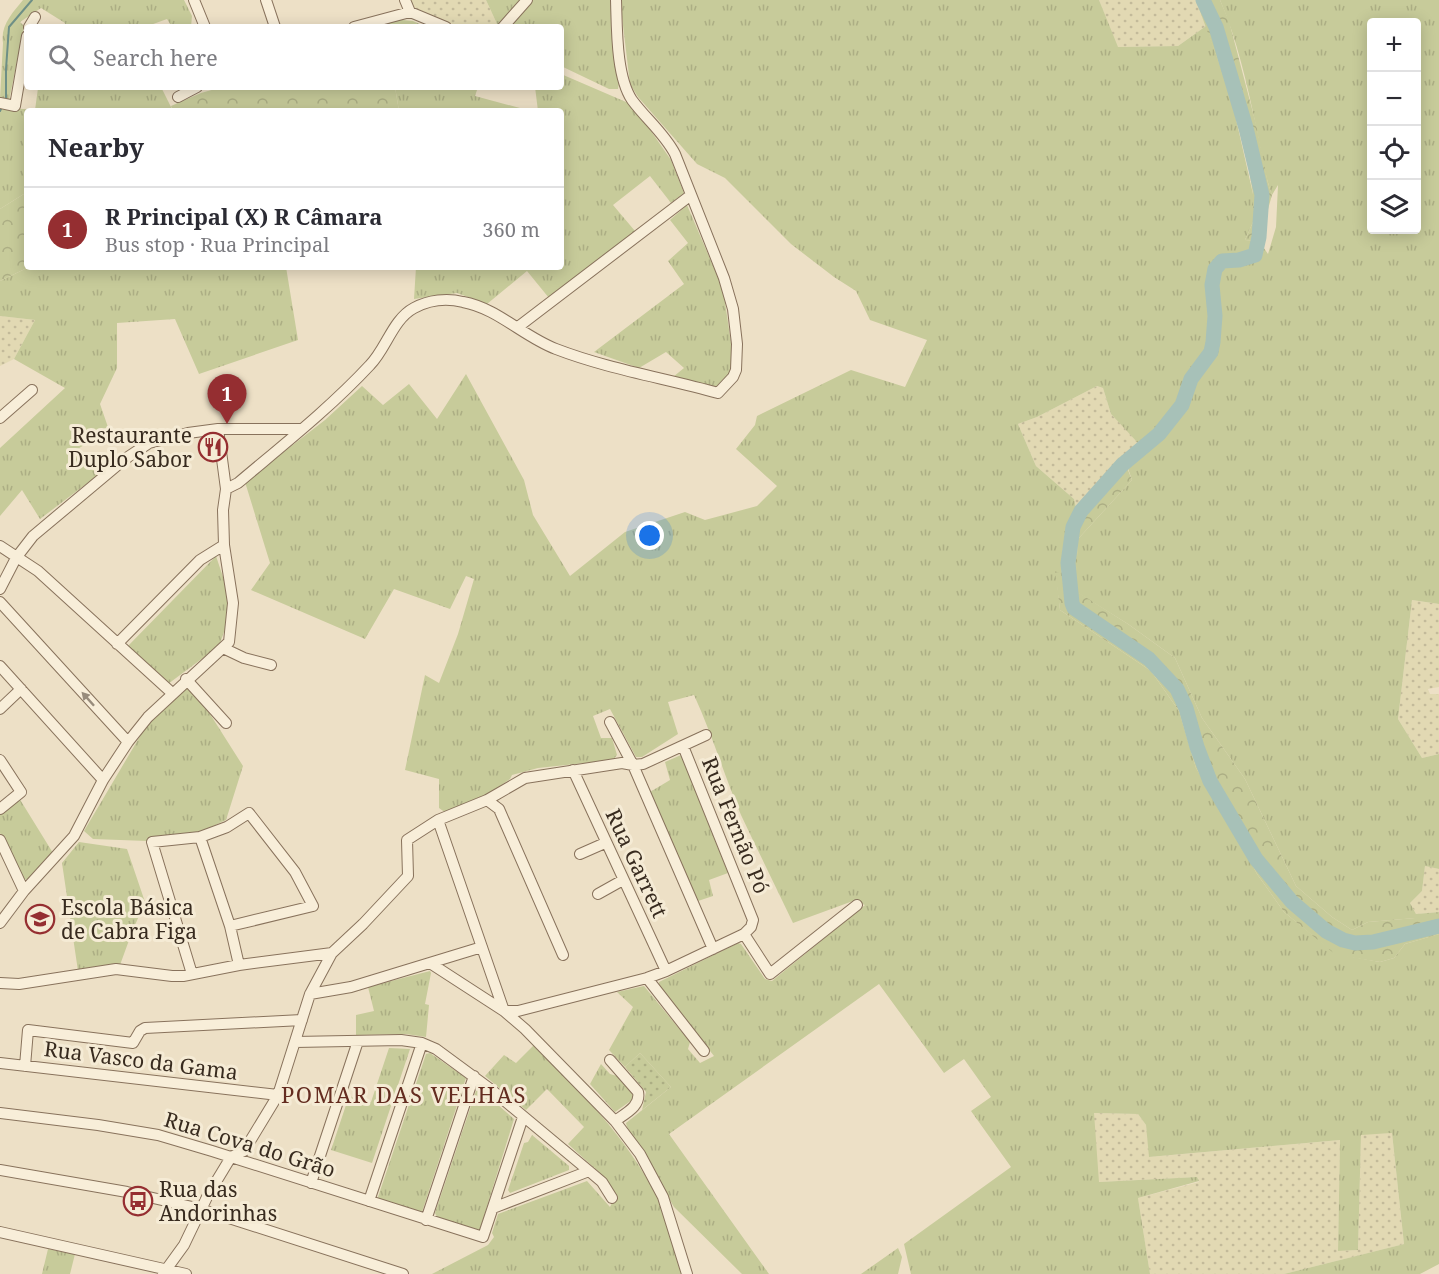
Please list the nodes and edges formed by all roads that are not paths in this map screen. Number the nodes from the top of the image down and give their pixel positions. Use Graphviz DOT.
graph roads {
  1 [pos="194,0"];
  2 [pos="266,0"];
  3 [pos="405,0"];
  4 [pos="527,0"];
  5 [pos="616,0"];
  6 [pos="410,12"];
  7 [pos="35,17"];
  8 [pos="31,24"];
  9 [pos="204,24"];
  10 [pos="274,24"];
  11 [pos="365,24"];
  12 [pos="439,24"];
  13 [pos="506,24"];
  14 [pos="24,54"];
  15 [pos="191,90"];
  16 [pos="178,97"];
  17 [pos="4,104"];
  18 [pos="691,195"];
  19 [pos="518,327"];
  20 [pos="32,390"];
  21 [pos="0,418"];
  22 [pos="218,429"];
  23 [pos="301,429"];
  24 [pos="226,489"];
  25 [pos="224,544"];
  26 [pos="0,546"];
  27 [pos="16,558"];
  28 [pos="0,589"];
  29 [pos="0,602"];
  30 [pos="117,644"];
  31 [pos="223,648"];
  32 [pos="271,665"];
  33 [pos="0,666"];
  34 [pos="186,680"];
  35 [pos="21,689"];
  36 [pos="172,693"];
  37 [pos="0,709"];
  38 [pos="226,723"];
  39 [pos="610,723"];
  40 [pos="706,735"];
  41 [pos="128,742"];
  42 [pos="683,746"];
  43 [pos="0,760"];
  44 [pos="633,765"];
  45 [pos="573,770"];
  46 [pos="103,780"];
  47 [pos="487,800"];
  48 [pos="0,809"];
  49 [pos="438,820"];
  50 [pos="200,837"];
  51 [pos="0,840"];
  52 [pos="605,843"];
  53 [pos="580,854"];
  54 [pos="622,880"];
  55 [pos="24,891"];
  56 [pos="598,894"];
  57 [pos="857,905"];
  58 [pos="0,923"];
  59 [pos="230,926"];
  60 [pos="744,934"];
  61 [pos="482,947"];
  62 [pos="713,949"];
  63 [pos="332,953"];
  64 [pos="564,955"];
  65 [pos="430,963"];
  66 [pos="239,965"];
  67 [pos="666,971"];
  68 [pos="192,974"];
  69 [pos="647,978"];
  70 [pos="0,983"];
  71 [pos="310,994"];
  72 [pos="504,1011"];
  73 [pos="302,1020"];
  74 [pos="358,1041"];
  75 [pos="295,1042"];
  76 [pos="422,1043"];
  77 [pos="704,1051"];
  78 [pos="610,1060"];
  79 [pos="0,1063"];
  80 [pos="25,1066"];
  81 [pos="474,1076"];
  82 [pos="278,1095"];
  83 [pos="0,1113"];
  84 [pos="523,1117"];
  85 [pos="615,1121"];
  86 [pos="231,1157"];
  87 [pos="0,1170"];
  88 [pos="589,1171"];
  89 [pos="310,1183"];
  90 [pos="612,1198"];
  91 [pos="369,1201"];
  92 [pos="493,1208"];
  93 [pos="201,1209"];
  94 [pos="426,1220"];
  95 [pos="0,1232"];
  96 [pos="165,1272"];
  97 [pos="186,1274"];
  98 [pos="403,1274"];
  99 [pos="687,1274"];
  1 -- 9 [label="street"];
  2 -- 10 [label="street"];
  3 -- 6 [label="street"];
  4 -- 13 [label="street"];
  5 -- 18 [label="street"];
  6 -- 11 [label="street"];
  6 -- 12 [label="street"];
  7 -- 8 [label="street"];
  14 -- 17 [label="street"];
  15 -- 16 [label="street"];
  18 -- 19 [label="street"];
  18 -- 19 [label="street"];
  19 -- 23 [label="street"];
  20 -- 21 [label="street"];
  22 -- 23 [label="street"];
  22 -- 24 [label="street"];
  22 -- 27 [label="street"];
  23 -- 24 [label="street"];
  24 -- 25 [label="street"];
  25 -- 30 [label="street"];
  25 -- 31 [label="street"];
  26 -- 27 [label="street"];
  27 -- 28 [label="street"];
  27 -- 30 [label="street"];
  41 -- 29 [label="street, one-way"];
  30 -- 36 [label="street"];
  31 -- 32 [label="street"];
  31 -- 34 [label="street"];
  33 -- 35 [label="street"];
  34 -- 36 [label="street"];
  34 -- 38 [label="street"];
  35 -- 37 [label="street"];
  35 -- 46 [label="street"];
  36 -- 41 [label="street"];
  39 -- 44 [label="street"];
  40 -- 42 [label="street"];
  41 -- 46 [label="street"];
  42 -- 44 [label="street"];
  42 -- 60 [label="street, Rua Fernão Pó"];
  43 -- 48 [label="street"];
  44 -- 45 [label="street"];
  44 -- 62 [label="street"];
  45 -- 47 [label="street"];
  45 -- 52 [label="street, Rua Garrett"];
  46 -- 55 [label="street"];
  47 -- 49 [label="street"];
  47 -- 64 [label="street"];
  49 -- 61 [label="street"];
  49 -- 63 [label="street"];
  50 -- 59 [label="street"];
  50 -- 59 [label="street"];
  50 -- 68 [label="street"];
  51 -- 55 [label="street"];
  52 -- 53 [label="street"];
  52 -- 54 [label="street, Rua Garrett"];
  54 -- 56 [label="street"];
  54 -- 67 [label="street, Rua Garrett"];
  55 -- 58 [label="street"];
  57 -- 60 [label="street"];
  59 -- 66 [label="street"];
  60 -- 62 [label="street"];
  61 -- 65 [label="street"];
  61 -- 72 [label="street"];
  62 -- 67 [label="street"];
  63 -- 66 [label="street"];
  63 -- 71 [label="street"];
  65 -- 71 [label="street"];
  65 -- 72 [label="street"];
  66 -- 68 [label="street"];
  67 -- 69 [label="street"];
  68 -- 70 [label="street"];
  69 -- 72 [label="street"];
  69 -- 77 [label="street"];
  71 -- 73 [label="street"];
  72 -- 85 [label="street"];
  73 -- 75 [label="street"];
  73 -- 80 [label="street"];
  74 -- 75 [label="street"];
  74 -- 76 [label="street"];
  74 -- 89 [label="street"];
  75 -- 82 [label="street"];
  76 -- 81 [label="street"];
  76 -- 91 [label="street"];
  78 -- 85 [label="street"];
  79 -- 80 [label="street, Rua Vasco da Gama"];
  80 -- 82 [label="street, Rua Vasco da Gama"];
  81 -- 84 [label="street"];
  81 -- 94 [label="street"];
  82 -- 86 [label="street"];
  83 -- 86 [label="street, Rua Cova do Grão"];
  84 -- 88 [label="street"];
  84 -- 92 [label="street"];
  85 -- 99 [label="street"];
  86 -- 89 [label="street, Rua Cova do Grão"];
  86 -- 93 [label="street"];
  87 -- 93 [label="street"];
  88 -- 90 [label="street"];
  88 -- 92 [label="street"];
  89 -- 91 [label="street, Rua Cova do Grão"];
  91 -- 94 [label="street, Rua Cova do Grão"];
  92 -- 94 [label="street, Rua Cova do Grão"];
  93 -- 96 [label="street"];
  93 -- 98 [label="street"];
  95 -- 96 [label="street"];
  96 -- 97 [label="street"];
}
